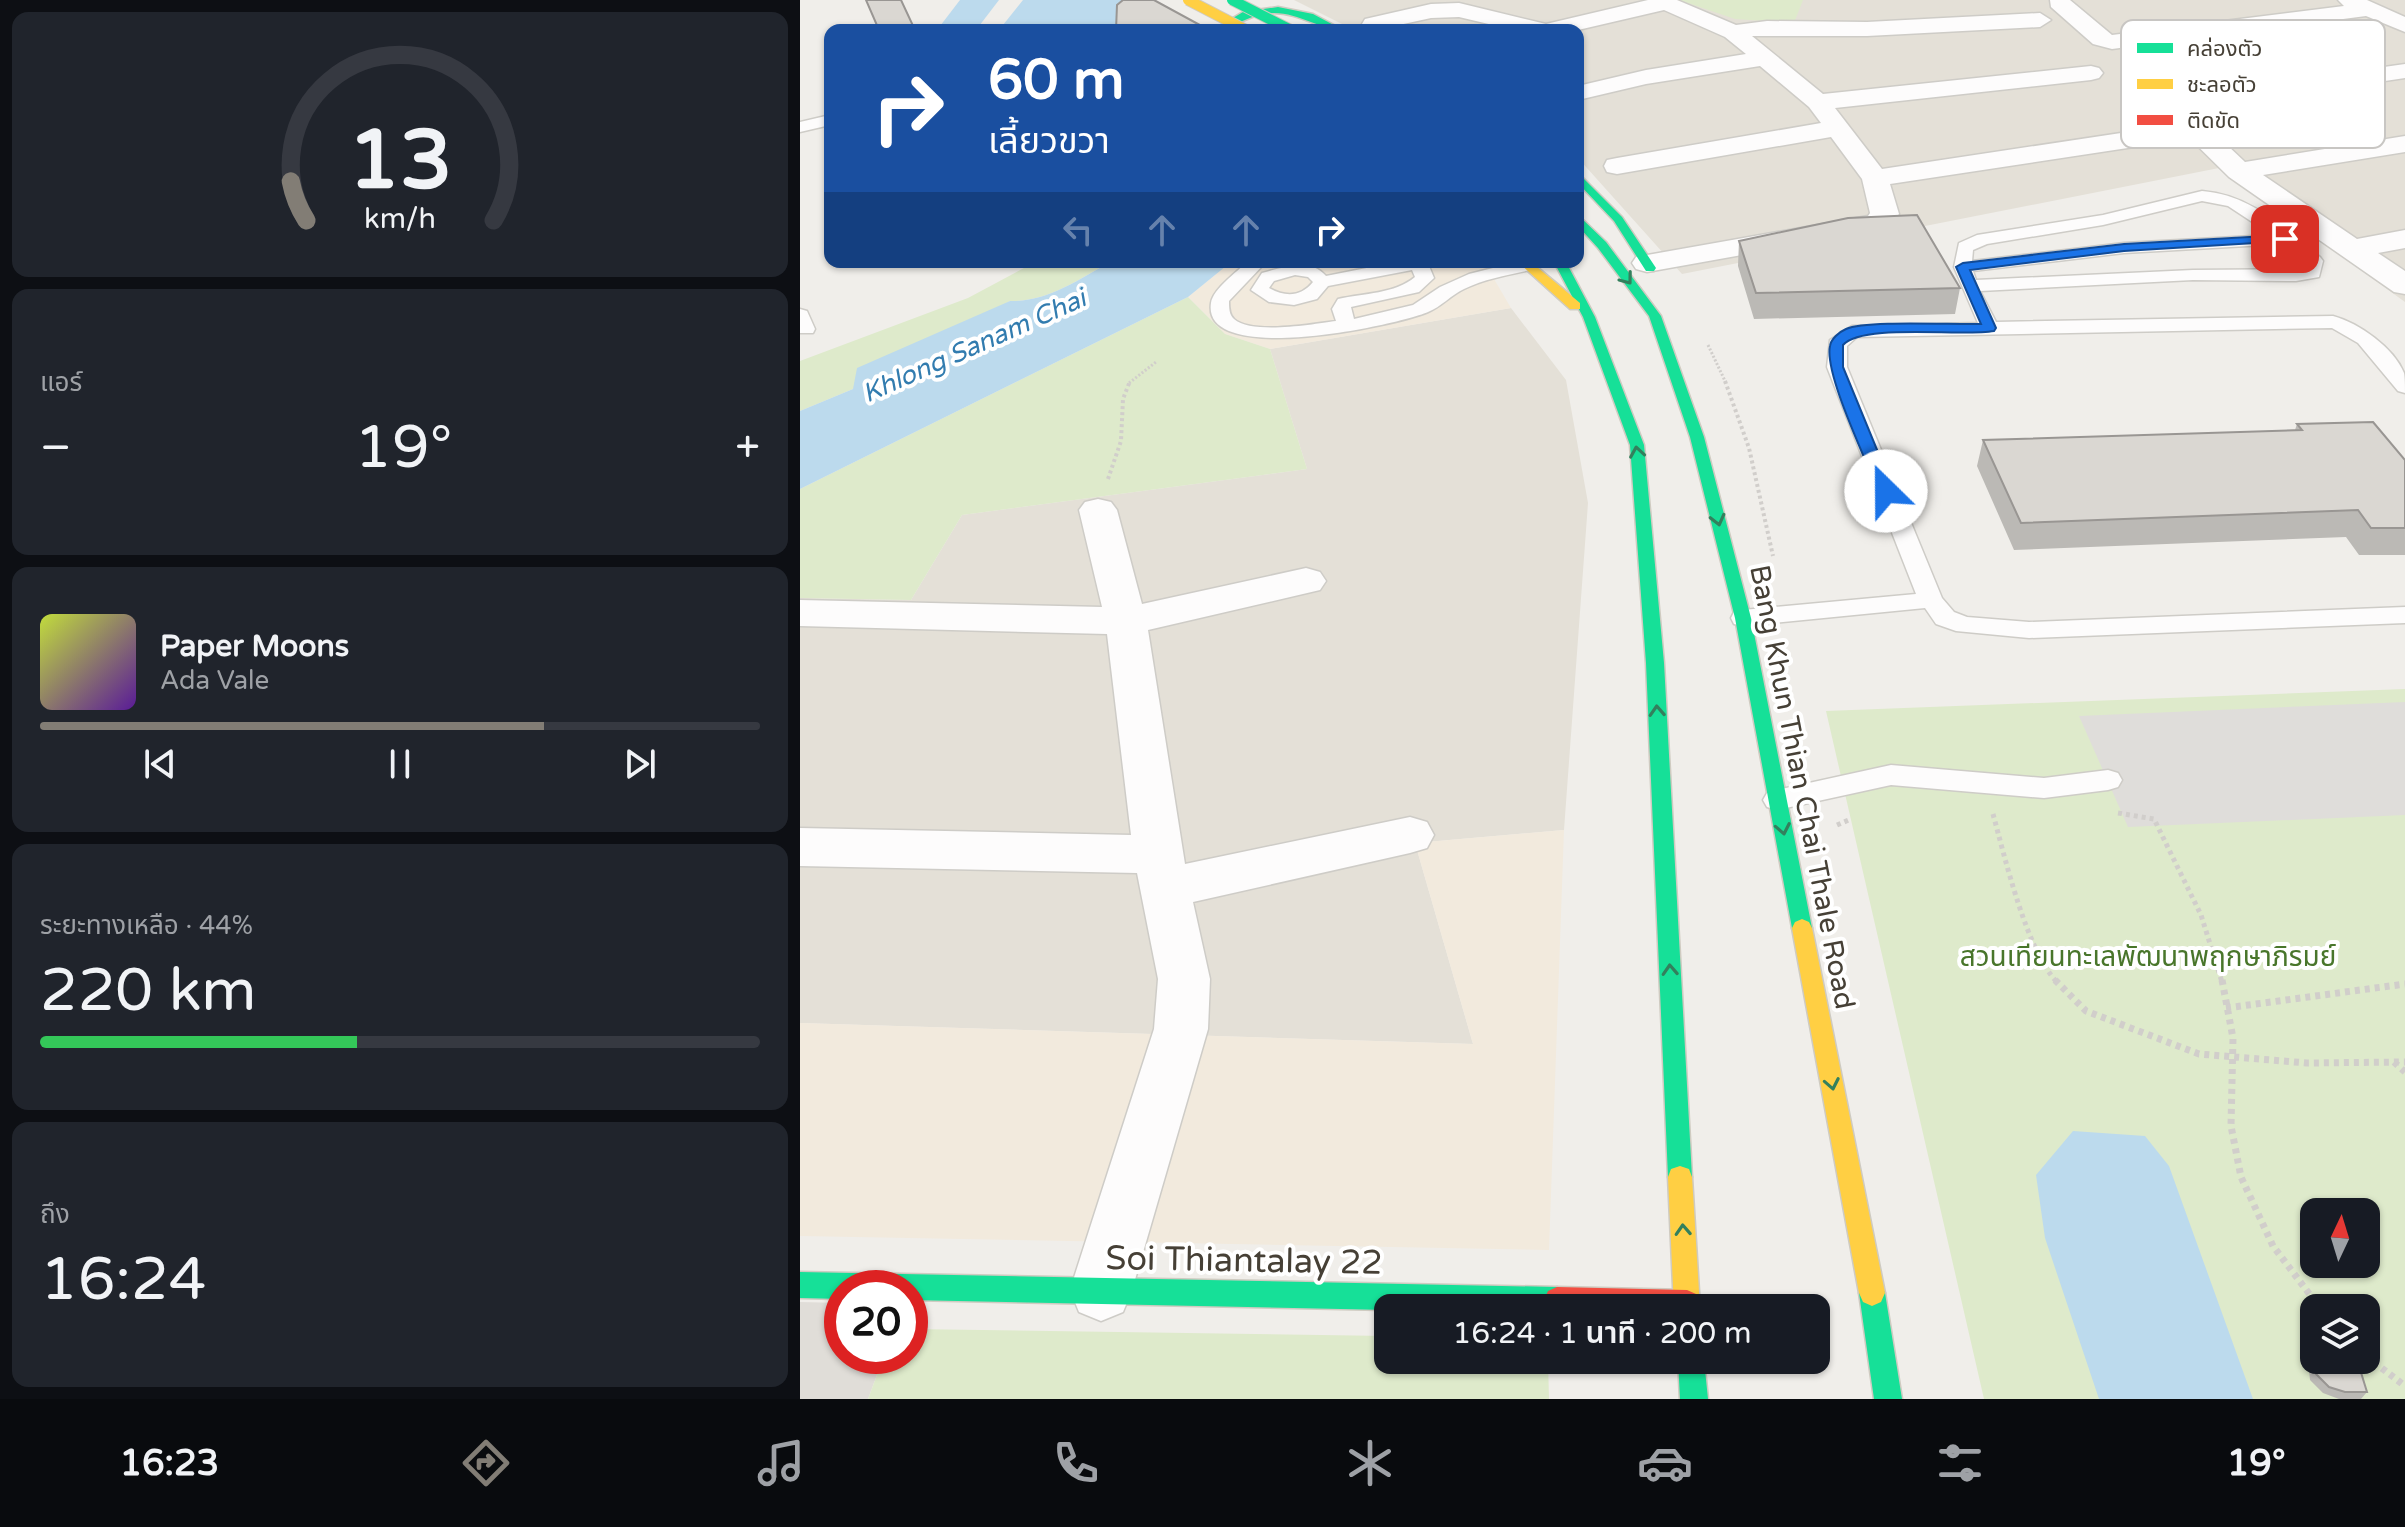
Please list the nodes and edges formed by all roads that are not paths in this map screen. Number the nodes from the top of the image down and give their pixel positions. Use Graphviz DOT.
graph roads {
  1 [pos="1188,0"];
  2 [pos="1232,0"];
  3 [pos="1662,2"];
  4 [pos="2059,2"];
  5 [pos="2359,4"];
  6 [pos="2216,6"];
  7 [pos="2040,20"];
  8 [pos="2246,20"];
  9 [pos="2275,20"];
  10 [pos="1223,24"];
  11 [pos="1234,24"];
  12 [pos="1279,24"];
  13 [pos="1326,24"];
  14 [pos="1373,24"];
  15 [pos="1516,24"];
  16 [pos="1574,24"];
  17 [pos="2405,25"];
  18 [pos="1733,32"];
  19 [pos="2121,41"];
  20 [pos="1765,58"];
  21 [pos="2405,71"];
  22 [pos="2091,73"];
  23 [pos="2385,74"];
  24 [pos="1584,92"];
  25 [pos="1818,102"];
  26 [pos="824,121"];
  27 [pos="800,127"];
  28 [pos="1837,128"];
  29 [pos="2121,141"];
  30 [pos="2405,144"];
  31 [pos="2385,147"];
  32 [pos="2214,148"];
  33 [pos="2380,148"];
  34 [pos="1617,166"];
  35 [pos="2239,171"];
  36 [pos="1875,178"];
  37 [pos="1584,182"];
  38 [pos="2103,220"];
  39 [pos="1584,226"];
  40 [pos="2285,239"];
  41 [pos="2405,239"];
  42 [pos="2124,248"];
  43 [pos="2353,248"];
  44 [pos="1647,263"];
  45 [pos="1963,267"];
  46 [pos="1251,268"];
  47 [pos="1281,268"];
  48 [pos="1292,268"];
  49 [pos="1391,268"];
  50 [pos="1422,268"];
  51 [pos="1458,268"];
  52 [pos="1509,268"];
  53 [pos="1531,268"];
  54 [pos="1563,268"];
  55 [pos="2147,277"];
  56 [pos="1322,282"];
  57 [pos="1466,282"];
  58 [pos="2405,285"];
  59 [pos="1260,286"];
  60 [pos="1970,286"];
  61 [pos="1229,290"];
  62 [pos="1655,316"];
  63 [pos="1589,317"];
  64 [pos="1346,324"];
  65 [pos="1990,328"];
  66 [pos="2405,387"];
  67 [pos="1098,510"];
  68 [pos="1306,581"];
  69 [pos="1931,600"];
  70 [pos="800,613"];
  71 [pos="2405,615"];
  72 [pos="1743,618"];
  73 [pos="1126,621"];
  74 [pos="2108,780"];
  75 [pos="1777,800"];
  76 [pos="1410,835"];
  77 [pos="800,847"];
  78 [pos="1161,871"];
  79 [pos="800,1285"];
  80 [pos="1101,1290"];
  81 [pos="1686,1294"];
  82 [pos="1374,1297"];
  83 [pos="1692,1374"];
  84 [pos="1694,1399"];
  85 [pos="1888,1399"];
  1 -- 11 [label="main road, bridge"];
  2 -- 12 [label="main road, bridge"];
  3 -- 16 [label="street"];
  3 -- 18 [label="street"];
  4 -- 19 [label="street"];
  5 -- 9 [label="street"];
  5 -- 17 [label="street"];
  6 -- 8 [label="street"];
  7 -- 18 [label="street"];
  10 -- 13 [label="main road"];
  14 -- 15 [label="street"];
  18 -- 20 [label="street"];
  20 -- 24 [label="street"];
  20 -- 25 [label="street"];
  21 -- 23 [label="street"];
  22 -- 25 [label="street"];
  25 -- 28 [label="street"];
  26 -- 27 [label="lane"];
  28 -- 34 [label="street"];
  28 -- 36 [label="street"];
  29 -- 36 [label="street"];
  30 -- 31 [label="street"];
  32 -- 35 [label="street"];
  33 -- 35 [label="street"];
  35 -- 43 [label="street"];
  36 -- 44 [label="street"];
  37 -- 44 [label="main road"];
  38 -- 40 [label="lane"];
  38 -- 42 [label="lane"];
  38 -- 45 [label="lane"];
  39 -- 62 [label="main road, Bang Khun Thian Chai Thale Road, one-way"];
  40 -- 42 [label="lane"];
  40 -- 55 [label="lane"];
  41 -- 43 [label="street"];
  42 -- 45 [label="lane"];
  42 -- 55 [label="lane"];
  43 -- 58 [label="street"];
  44 -- 62 [label="main road"];
  45 -- 60 [label="lane"];
  46 -- 61 [label="lane"];
  47 -- 59 [label="lane"];
  48 -- 56 [label="lane"];
  49 -- 56 [label="lane"];
  50 -- 64 [label="lane"];
  51 -- 57 [label="lane"];
  52 -- 57 [label="lane"];
  53 -- 63 [label="main road"];
  54 -- 63 [label="main road"];
  55 -- 60 [label="lane"];
  56 -- 59 [label="lane"];
  57 -- 64 [label="lane"];
  59 -- 61 [label="lane"];
  60 -- 65 [label="lane"];
  61 -- 64 [label="lane"];
  62 -- 72 [label="main road, Bang Khun Thian Chai Thale Road, one-way"];
  81 -- 63 [label="main road, one-way"];
  65 -- 66 [label="lane"];
  65 -- 69 [label="lane"];
  67 -- 73 [label="street"];
  68 -- 73 [label="street"];
  69 -- 71 [label="lane"];
  69 -- 72 [label="lane"];
  70 -- 73 [label="street"];
  72 -- 75 [label="main road, Bang Khun Thian Chai Thale Road"];
  73 -- 78 [label="street"];
  74 -- 75 [label="lane"];
  75 -- 85 [label="main road, Bang Khun Thian Chai Thale Road, one-way"];
  76 -- 78 [label="street"];
  77 -- 78 [label="street"];
  78 -- 80 [label="street"];
  79 -- 80 [label="main road, Soi Thiantalay 22"];
  80 -- 82 [label="main road, Soi Thiantalay 22"];
  83 -- 84 [label="main road"];
}
